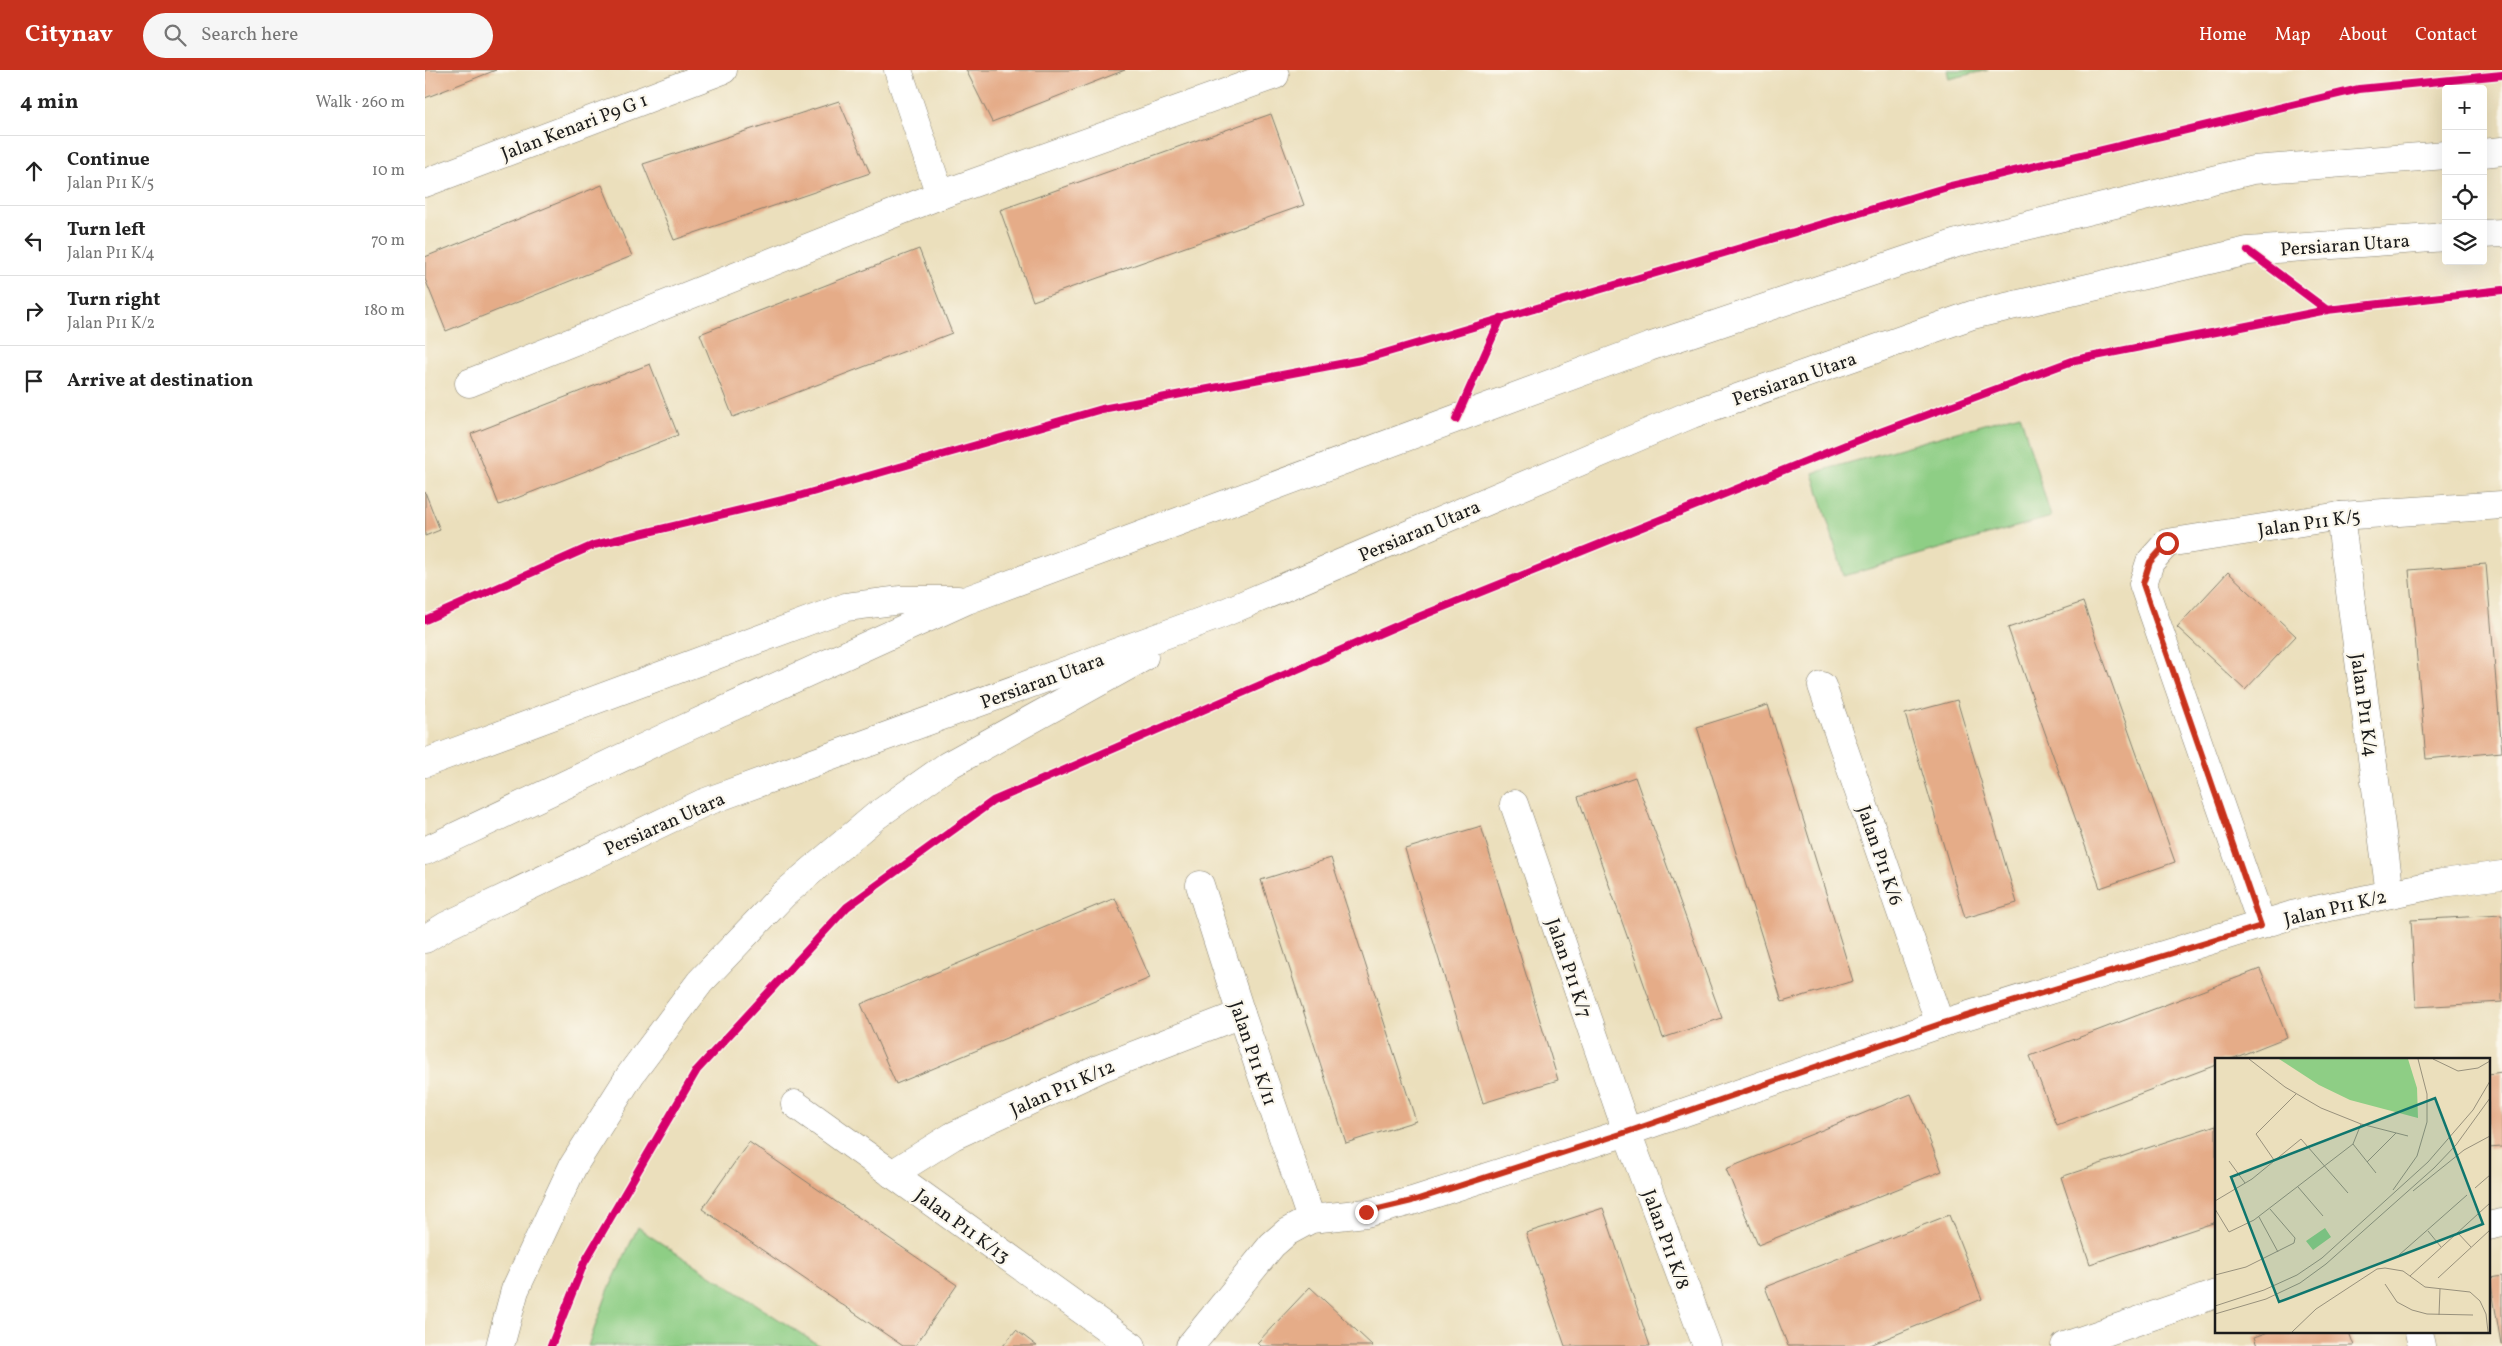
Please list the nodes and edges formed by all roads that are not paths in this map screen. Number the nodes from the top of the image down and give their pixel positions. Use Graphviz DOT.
graph roads {
  1 [pos="723,70"];
  2 [pos="898,70"];
  3 [pos="1275,75"];
  4 [pos="678,78"];
  5 [pos="2502,151"];
  6 [pos="2487,153"];
  7 [pos="2442,156"];
  8 [pos="425,183"];
  9 [pos="940,195"];
  10 [pos="2502,233"];
  11 [pos="2487,234"];
  12 [pos="2442,237"];
  13 [pos="469,383"];
  14 [pos="2502,506"];
  15 [pos="2340,516"];
  16 [pos="967,600"];
  17 [pos="1219,615"];
  18 [pos="1822,686"];
  19 [pos="425,763"];
  20 [pos="1514,804"];
  21 [pos="425,851"];
  22 [pos="2502,875"];
  23 [pos="1200,885"];
  24 [pos="2390,894"];
  25 [pos="2261,926"];
  26 [pos="425,939"];
  27 [pos="1241,1014"];
  28 [pos="1940,1024"];
  29 [pos="795,1104"];
  30 [pos="1627,1132"];
  31 [pos="891,1174"];
  32 [pos="1311,1219"];
  33 [pos="2502,1223"];
  34 [pos="2489,1226"];
  35 [pos="2215,1294"];
  36 [pos="500,1346"];
  37 [pos="1132,1346"];
  38 [pos="1190,1346"];
  39 [pos="1707,1346"];
  40 [pos="2065,1346"];
  1 -- 4 [label="street, Jalan Kenari P9 G 1"];
  2 -- 9 [label="street"];
  3 -- 9 [label="street"];
  4 -- 8 [label="street, Jalan Kenari P9 G 1"];
  5 -- 6 [label="street"];
  7 -- 16 [label="street"];
  9 -- 13 [label="street"];
  10 -- 11 [label="street"];
  12 -- 17 [label="street, Persiaran Utara"];
  14 -- 15 [label="street, Jalan P11 K/5"];
  15 -- 24 [label="street, Jalan P11 K/4"];
  15 -- 25 [label="street, Jalan P11 K/5"];
  16 -- 19 [label="street"];
  16 -- 21 [label="street"];
  17 -- 26 [label="street, Persiaran Utara"];
  17 -- 36 [label="street"];
  18 -- 28 [label="street, Jalan P11 K/6"];
  20 -- 30 [label="street, Jalan P11 K/7"];
  22 -- 24 [label="street, Jalan P11 K/2"];
  23 -- 27 [label="street, Jalan P11 K/11"];
  24 -- 25 [label="street, Jalan P11 K/2"];
  25 -- 28 [label="street, Jalan P11 K/2"];
  27 -- 31 [label="street, Jalan P11 K/12"];
  27 -- 32 [label="street, Jalan P11 K/11"];
  28 -- 30 [label="street, Jalan P11 K/2"];
  29 -- 31 [label="street, Jalan P11 K/13"];
  30 -- 32 [label="street, Jalan P11 K/2"];
  30 -- 39 [label="street, Jalan P11 K/8"];
  31 -- 37 [label="street, Jalan P11 K/13"];
  32 -- 38 [label="street, Jalan P11 K/2"];
  33 -- 34 [label="street"];
  35 -- 40 [label="street"];
}
